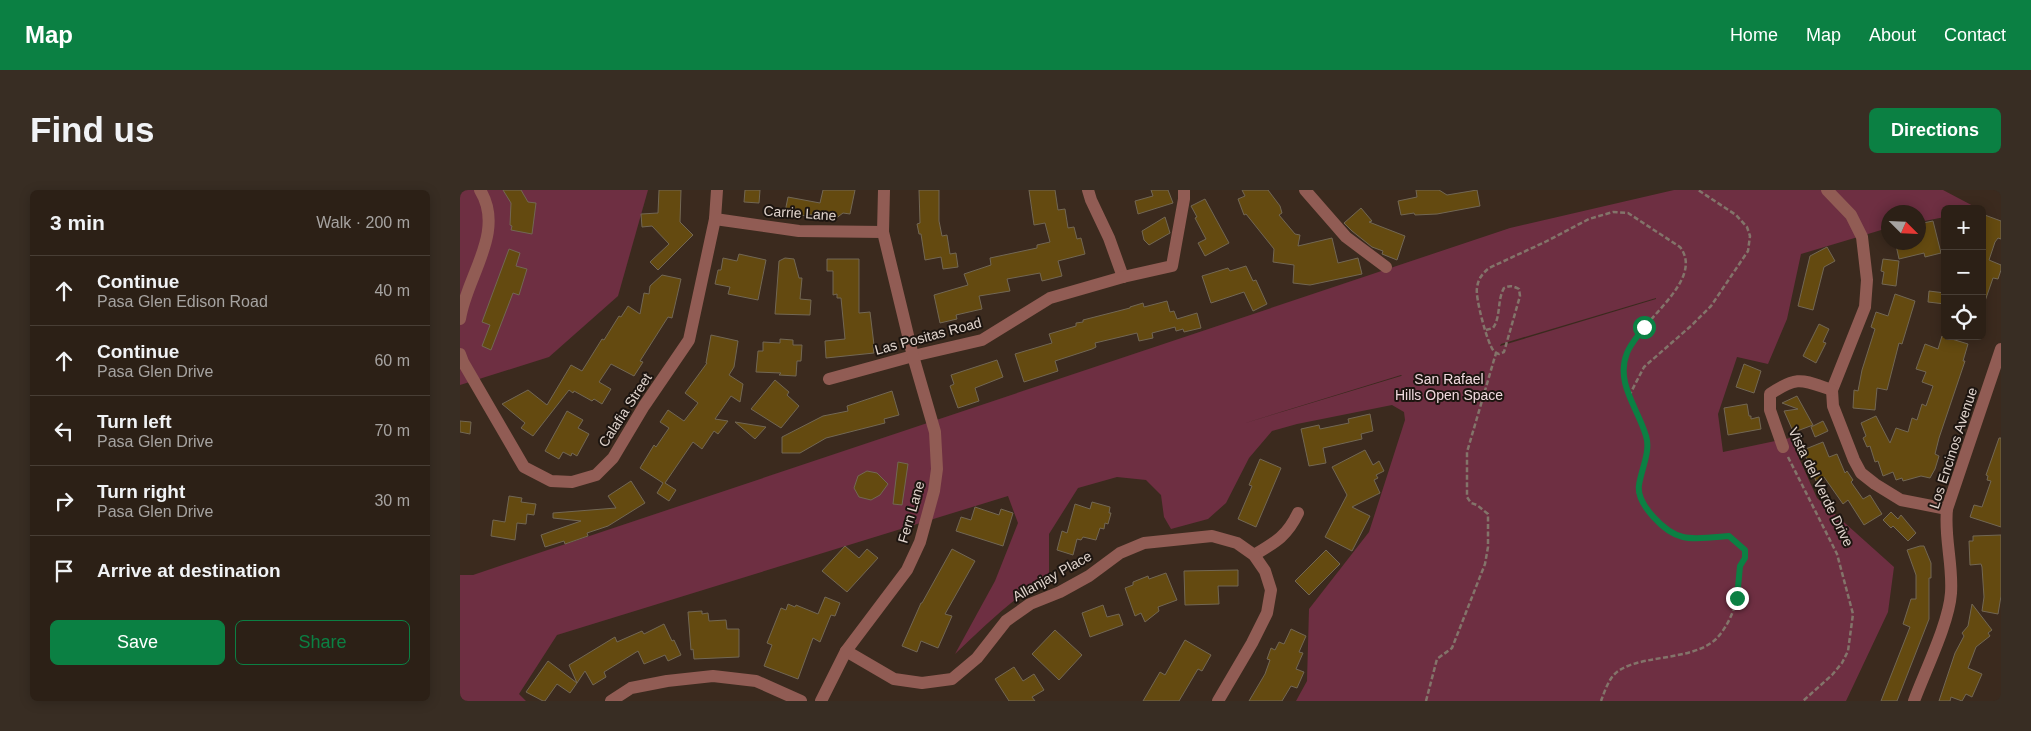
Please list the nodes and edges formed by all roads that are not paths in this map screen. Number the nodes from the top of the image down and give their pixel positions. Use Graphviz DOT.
graph roads {
  1 [pos="480,190"];
  2 [pos="717,190"];
  3 [pos="884,190"];
  4 [pos="1088,190"];
  5 [pos="1184,190"];
  6 [pos="1827,190"];
  7 [pos="1308,194"];
  8 [pos="715,219"];
  9 [pos="883,232"];
  10 [pos="1386,267"];
  11 [pos="1123,277"];
  12 [pos="460,319"];
  13 [pos="2001,349"];
  14 [pos="460,354"];
  15 [pos="913,356"];
  16 [pos="829,379"];
  17 [pos="1832,390"];
  18 [pos="1783,447"];
  19 [pos="1947,509"];
  20 [pos="1298,513"];
  21 [pos="1254,555"];
  22 [pos="846,651"];
  23 [pos="611,701"];
  24 [pos="801,701"];
  25 [pos="821,701"];
  26 [pos="1218,701"];
  27 [pos="1914,701"];
  1 -- 12 [label="street"];
  2 -- 8 [label="street, Calafia Street"];
  3 -- 9 [label="street, Fern Lane"];
  4 -- 11 [label="street"];
  5 -- 11 [label="street, Las Positas Road"];
  6 -- 17 [label="street"];
  7 -- 10 [label="street"];
  8 -- 9 [label="street, Carrie Lane"];
  8 -- 14 [label="street, Calafia Street"];
  9 -- 15 [label="street, Fern Lane"];
  11 -- 15 [label="street, Las Positas Road"];
  13 -- 19 [label="street, Los Encinos Avenue"];
  15 -- 16 [label="street, Las Positas Road"];
  15 -- 22 [label="street, Fern Lane"];
  17 -- 18 [label="street, Vista del Verde Drive"];
  17 -- 19 [label="street"];
  19 -- 27 [label="street, Los Encinos Avenue"];
  20 -- 21 [label="street"];
  21 -- 22 [label="street, Allanjay Place"];
  21 -- 26 [label="street, Allanjay Place"];
  22 -- 25 [label="street, Fern Lane"];
  23 -- 24 [label="street"];
}
